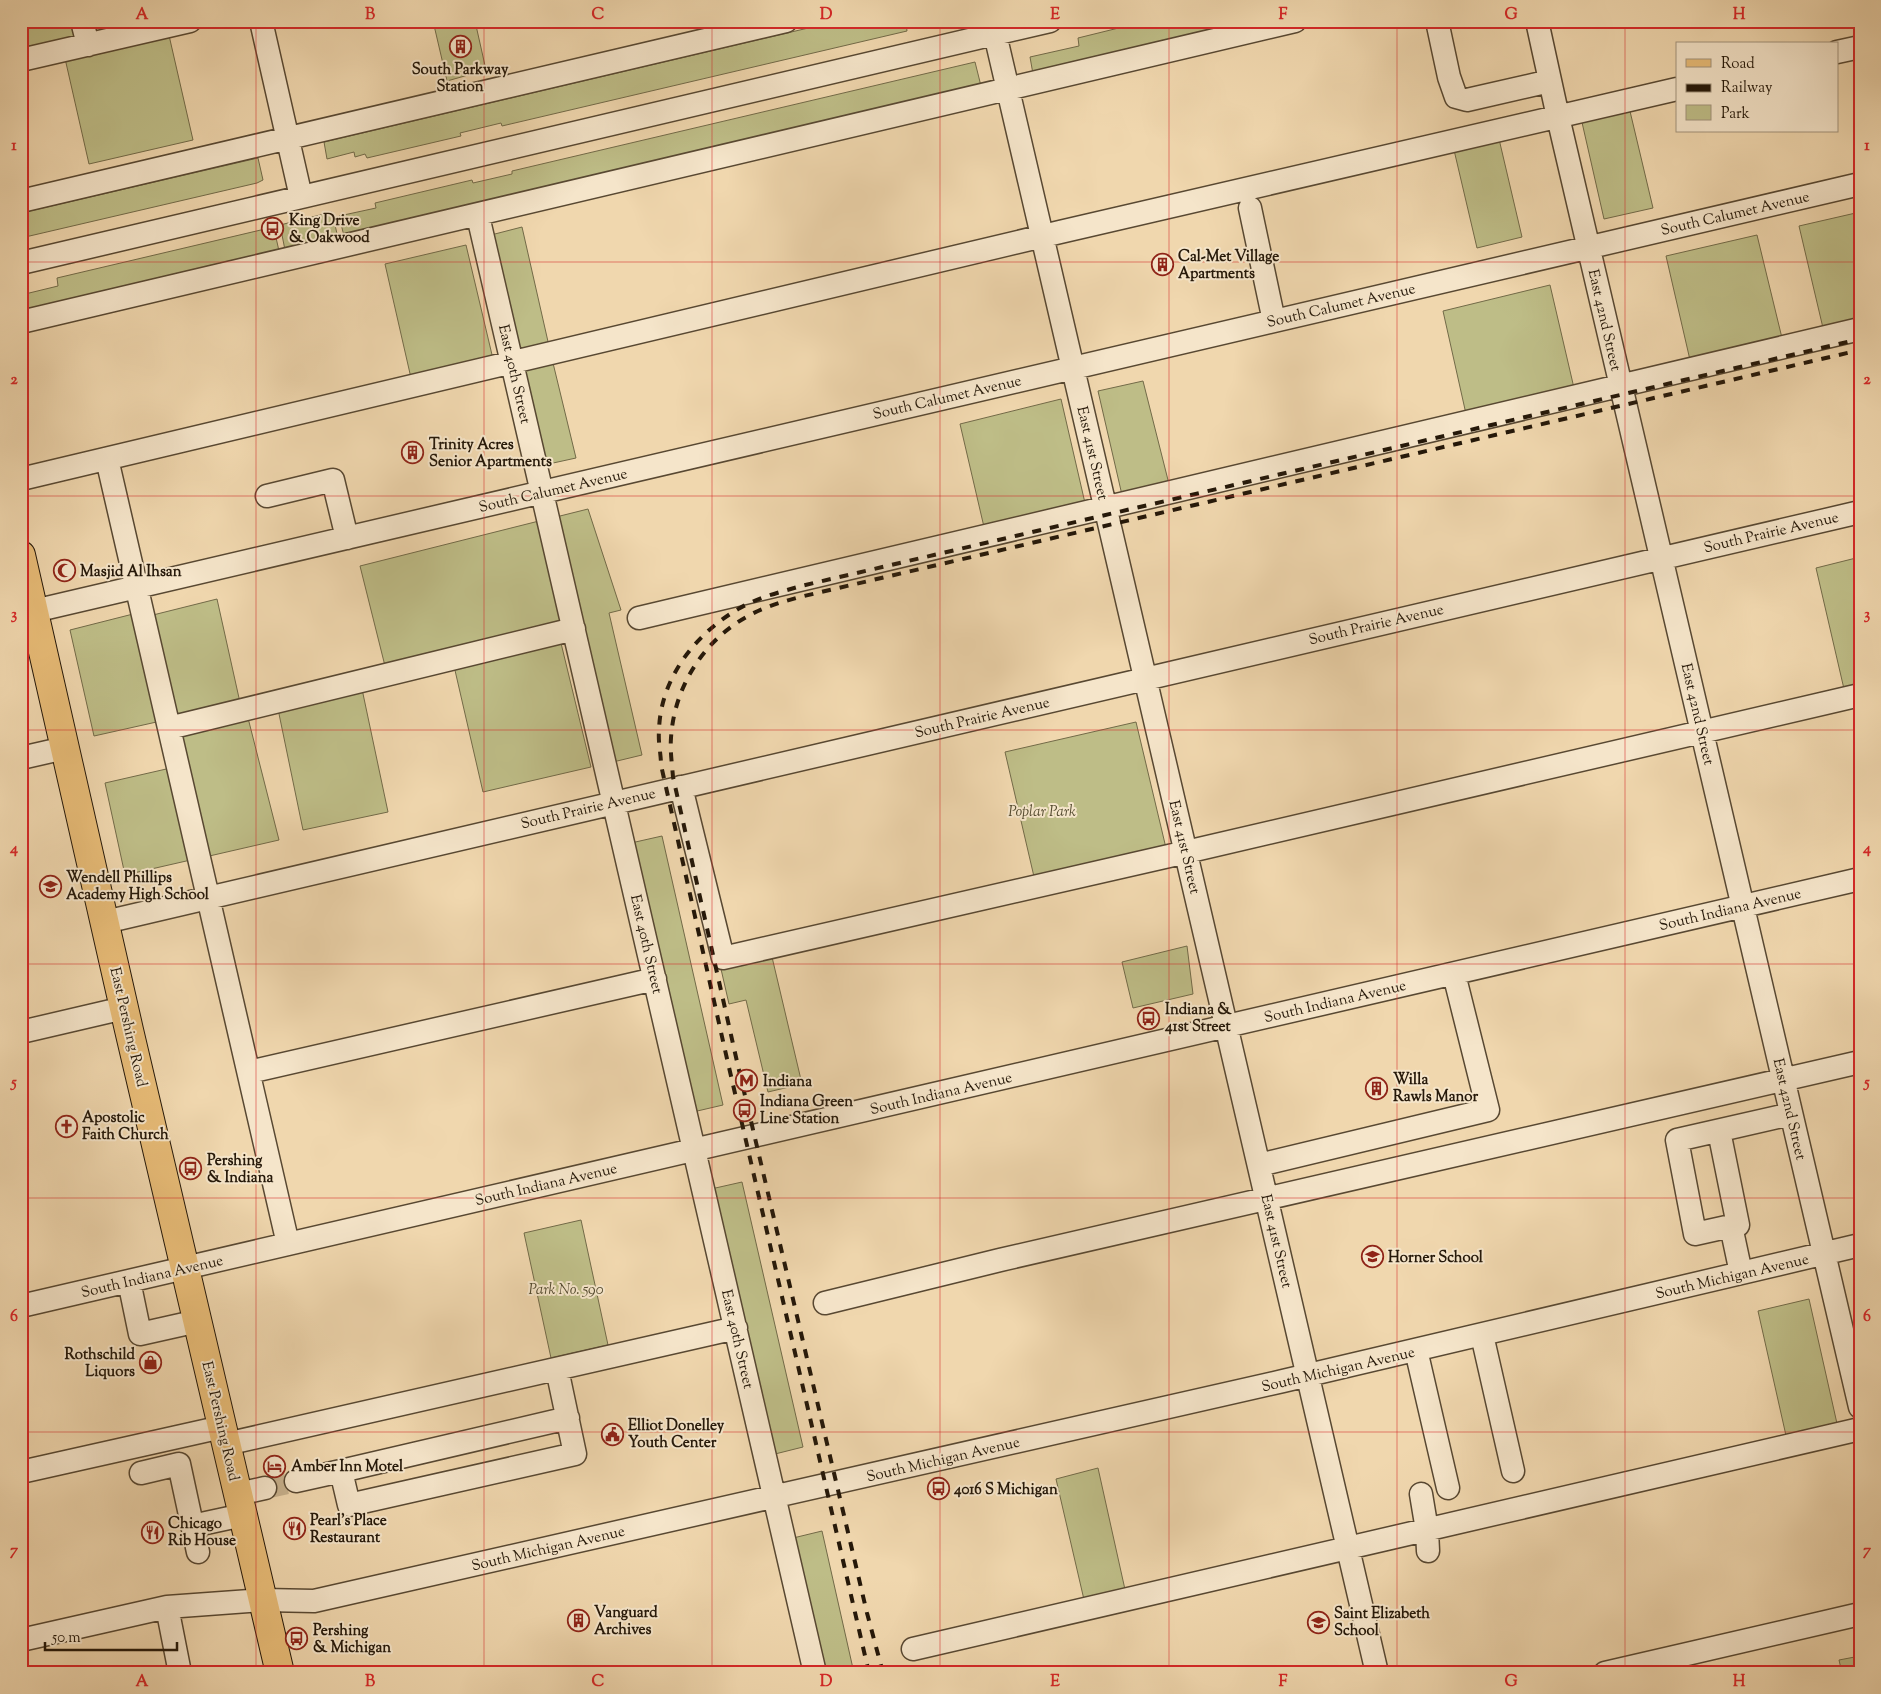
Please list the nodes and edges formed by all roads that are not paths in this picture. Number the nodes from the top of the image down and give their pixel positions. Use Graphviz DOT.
graph roads {
  1 [pos="82,21"];
  2 [pos="190,21"];
  3 [pos="261,21"];
  4 [pos="786,21"];
  5 [pos="1050,21"];
  6 [pos="1295,21"];
  7 [pos="1437,21"];
  8 [pos="1537,21"];
  9 [pos="736,27"];
  10 [pos="994,28"];
  11 [pos="88,45"];
  12 [pos="1860,47"];
  13 [pos="1838,52"];
  14 [pos="21,60"];
  15 [pos="1550,80"];
  16 [pos="1008,89"];
  17 [pos="1676,89"];
  18 [pos="1558,117"];
  19 [pos="288,138"];
  20 [pos="1860,184"];
  21 [pos="302,197"];
  22 [pos="21,201"];
  23 [pos="1250,208"];
  24 [pos="478,216"];
  25 [pos="1042,236"];
  26 [pos="1589,247"];
  27 [pos="21,263"];
  28 [pos="1274,321"];
  29 [pos="21,322"];
  30 [pos="1860,329"];
  31 [pos="512,362"];
  32 [pos="1073,368"];
  33 [pos="1621,386"];
  34 [pos="107,459"];
  35 [pos="21,479"];
  36 [pos="542,492"];
  37 [pos="267,496"];
  38 [pos="1106,508"];
  39 [pos="1860,512"];
  40 [pos="347,538"];
  41 [pos="21,555"];
  42 [pos="1661,558"];
  43 [pos="137,587"];
  44 [pos="34,611"];
  45 [pos="639,618"];
  46 [pos="574,629"];
  47 [pos="1145,678"];
  48 [pos="1860,694"];
  49 [pos="169,728"];
  50 [pos="1702,731"];
  51 [pos="65,748"];
  52 [pos="21,758"];
  53 [pos="681,787"];
  54 [pos="614,802"];
  55 [pos="1186,852"];
  56 [pos="1860,879"];
  57 [pos="208,898"];
  58 [pos="1743,906"];
  59 [pos="105,922"];
  60 [pos="1454,974"];
  61 [pos="655,979"];
  62 [pos="124,1008"];
  63 [pos="1226,1026"];
  64 [pos="21,1032"];
  65 [pos="1860,1062"];
  66 [pos="249,1072"];
  67 [pos="1783,1079"];
  68 [pos="1791,1114"];
  69 [pos="1719,1131"];
  70 [pos="694,1150"];
  71 [pos="1259,1165"];
  72 [pos="1267,1198"];
  73 [pos="1731,1226"];
  74 [pos="288,1244"];
  75 [pos="1860,1245"];
  76 [pos="1824,1254"];
  77 [pos="186,1268"];
  78 [pos="1741,1273"];
  79 [pos="128,1281"];
  80 [pos="825,1302"];
  81 [pos="21,1306"];
  82 [pos="198,1321"];
  83 [pos="736,1328"];
  84 [pos="1482,1335"];
  85 [pos="1416,1350"];
  86 [pos="557,1369"];
  87 [pos="1308,1376"];
  88 [pos="1860,1407"];
  89 [pos="568,1418"];
  90 [pos="1860,1429"];
  91 [pos="224,1435"];
  92 [pos="341,1471"];
  93 [pos="1512,1471"];
  94 [pos="21,1472"];
  95 [pos="141,1473"];
  96 [pos="296,1481"];
  97 [pos="265,1488"];
  98 [pos="1448,1488"];
  99 [pos="1421,1494"];
  100 [pos="775,1497"];
  101 [pos="240,1504"];
  102 [pos="192,1526"];
  103 [pos="1427,1540"];
  104 [pos="1348,1548"];
  105 [pos="198,1552"];
  106 [pos="264,1600"];
  107 [pos="167,1607"];
  108 [pos="1860,1614"];
  109 [pos="21,1640"];
  110 [pos="913,1649"];
  111 [pos="180,1673"];
  112 [pos="280,1673"];
  113 [pos="815,1673"];
  114 [pos="1377,1673"];
  115 [pos="1605,1673"];
  1 -- 11 [label="street"];
  2 -- 11 [label="street"];
  3 -- 19 [label="street"];
  4 -- 9 [label="street"];
  5 -- 10 [label="street"];
  6 -- 16 [label="street"];
  7 -- 15 [label="street"];
  8 -- 15 [label="street, East 42nd Street"];
  9 -- 19 [label="street"];
  10 -- 16 [label="street, East 41st Street"];
  10 -- 21 [label="street"];
  11 -- 14 [label="street"];
  12 -- 13 [label="street"];
  15 -- 18 [label="street, East 42nd Street"];
  16 -- 24 [label="street"];
  16 -- 25 [label="street, East 41st Street"];
  17 -- 18 [label="street"];
  18 -- 25 [label="street"];
  18 -- 26 [label="street, East 42nd Street"];
  19 -- 21 [label="street"];
  19 -- 22 [label="street"];
  20 -- 26 [label="street, South Calumet Avenue"];
  21 -- 27 [label="street"];
  23 -- 28 [label="street"];
  24 -- 29 [label="street"];
  24 -- 31 [label="street, East 40th Street"];
  25 -- 31 [label="street"];
  25 -- 32 [label="street, East 41st Street"];
  26 -- 28 [label="street, South Calumet Avenue"];
  26 -- 33 [label="street, East 42nd Street"];
  28 -- 32 [label="street, South Calumet Avenue"];
  30 -- 33 [label="street"];
  31 -- 34 [label="street"];
  31 -- 36 [label="street, East 40th Street"];
  32 -- 36 [label="street, South Calumet Avenue"];
  32 -- 38 [label="street, East 41st Street"];
  33 -- 38 [label="street"];
  33 -- 42 [label="street, East 42nd Street"];
  34 -- 35 [label="street"];
  34 -- 43 [label="street"];
  36 -- 40 [label="street, South Calumet Avenue"];
  36 -- 46 [label="street, East 40th Street"];
  37 -- 40 [label="street"];
  38 -- 45 [label="street"];
  38 -- 47 [label="street, East 41st Street"];
  39 -- 42 [label="street, South Prairie Avenue"];
  40 -- 43 [label="street, South Calumet Avenue"];
  41 -- 44 [label="main road, East Pershing Road"];
  42 -- 47 [label="street, South Prairie Avenue"];
  42 -- 50 [label="street, East 42nd Street"];
  43 -- 44 [label="street, South Calumet Avenue"];
  43 -- 49 [label="street"];
  44 -- 51 [label="main road, East Pershing Road"];
  46 -- 49 [label="street"];
  46 -- 54 [label="street, East 40th Street"];
  47 -- 53 [label="street, South Prairie Avenue"];
  47 -- 55 [label="street, East 41st Street"];
  48 -- 50 [label="street"];
  49 -- 57 [label="street"];
  50 -- 55 [label="street"];
  50 -- 58 [label="street, East 42nd Street"];
  51 -- 52 [label="street"];
  51 -- 59 [label="main road, East Pershing Road"];
  53 -- 54 [label="street, South Prairie Avenue"];
  53 -- 55 [label="street"];
  54 -- 57 [label="street, South Prairie Avenue"];
  54 -- 61 [label="street, East 40th Street"];
  55 -- 63 [label="street, East 41st Street"];
  56 -- 58 [label="street, South Indiana Avenue"];
  57 -- 59 [label="street, South Prairie Avenue"];
  57 -- 66 [label="street"];
  58 -- 60 [label="street, South Indiana Avenue"];
  58 -- 67 [label="street, East 42nd Street"];
  59 -- 62 [label="main road, East Pershing Road"];
  60 -- 63 [label="street, South Indiana Avenue"];
  60 -- 71 [label="street"];
  61 -- 66 [label="street"];
  61 -- 70 [label="street, East 40th Street"];
  62 -- 64 [label="street"];
  62 -- 77 [label="main road, East Pershing Road"];
  63 -- 70 [label="street, South Indiana Avenue"];
  63 -- 71 [label="street, East 41st Street"];
  65 -- 67 [label="street"];
  66 -- 74 [label="street"];
  67 -- 68 [label="street, East 42nd Street"];
  67 -- 72 [label="street"];
  68 -- 69 [label="street"];
  68 -- 76 [label="street, East 42nd Street"];
  69 -- 73 [label="street"];
  69 -- 73 [label="street"];
  70 -- 74 [label="street, South Indiana Avenue"];
  70 -- 83 [label="street, East 40th Street"];
  71 -- 72 [label="street, East 41st Street"];
  72 -- 80 [label="street"];
  72 -- 87 [label="street, East 41st Street"];
  73 -- 78 [label="street"];
  74 -- 77 [label="street, South Indiana Avenue"];
  75 -- 76 [label="street, South Michigan Avenue"];
  76 -- 78 [label="street, South Michigan Avenue"];
  76 -- 88 [label="street, East 42nd Street"];
  77 -- 79 [label="street, South Indiana Avenue"];
  77 -- 82 [label="main road, East Pershing Road"];
  78 -- 84 [label="street, South Michigan Avenue"];
  79 -- 81 [label="street, South Indiana Avenue"];
  79 -- 82 [label="street"];
  82 -- 91 [label="main road, East Pershing Road"];
  83 -- 86 [label="street"];
  83 -- 100 [label="street, East 40th Street"];
  84 -- 85 [label="street, South Michigan Avenue"];
  84 -- 93 [label="street"];
  85 -- 87 [label="street, South Michigan Avenue"];
  85 -- 98 [label="street"];
  86 -- 89 [label="street"];
  86 -- 91 [label="street"];
  87 -- 100 [label="street, South Michigan Avenue"];
  87 -- 104 [label="street, East 41st Street"];
  89 -- 92 [label="street"];
  89 -- 92 [label="street"];
  90 -- 103 [label="street"];
  91 -- 94 [label="street"];
  91 -- 101 [label="main road, East Pershing Road"];
  92 -- 96 [label="street"];
  95 -- 102 [label="street"];
  97 -- 101 [label="street"];
  99 -- 103 [label="street"];
  100 -- 106 [label="street, South Michigan Avenue"];
  100 -- 113 [label="street, East 40th Street"];
  101 -- 102 [label="street"];
  101 -- 106 [label="main road, East Pershing Road"];
  102 -- 105 [label="street"];
  103 -- 104 [label="street"];
  104 -- 110 [label="street"];
  104 -- 114 [label="street, East 41st Street"];
  106 -- 107 [label="street, South Michigan Avenue"];
  106 -- 112 [label="main road, East Pershing Road"];
  107 -- 109 [label="street, South Michigan Avenue"];
  107 -- 111 [label="street"];
  108 -- 115 [label="street"];
}
